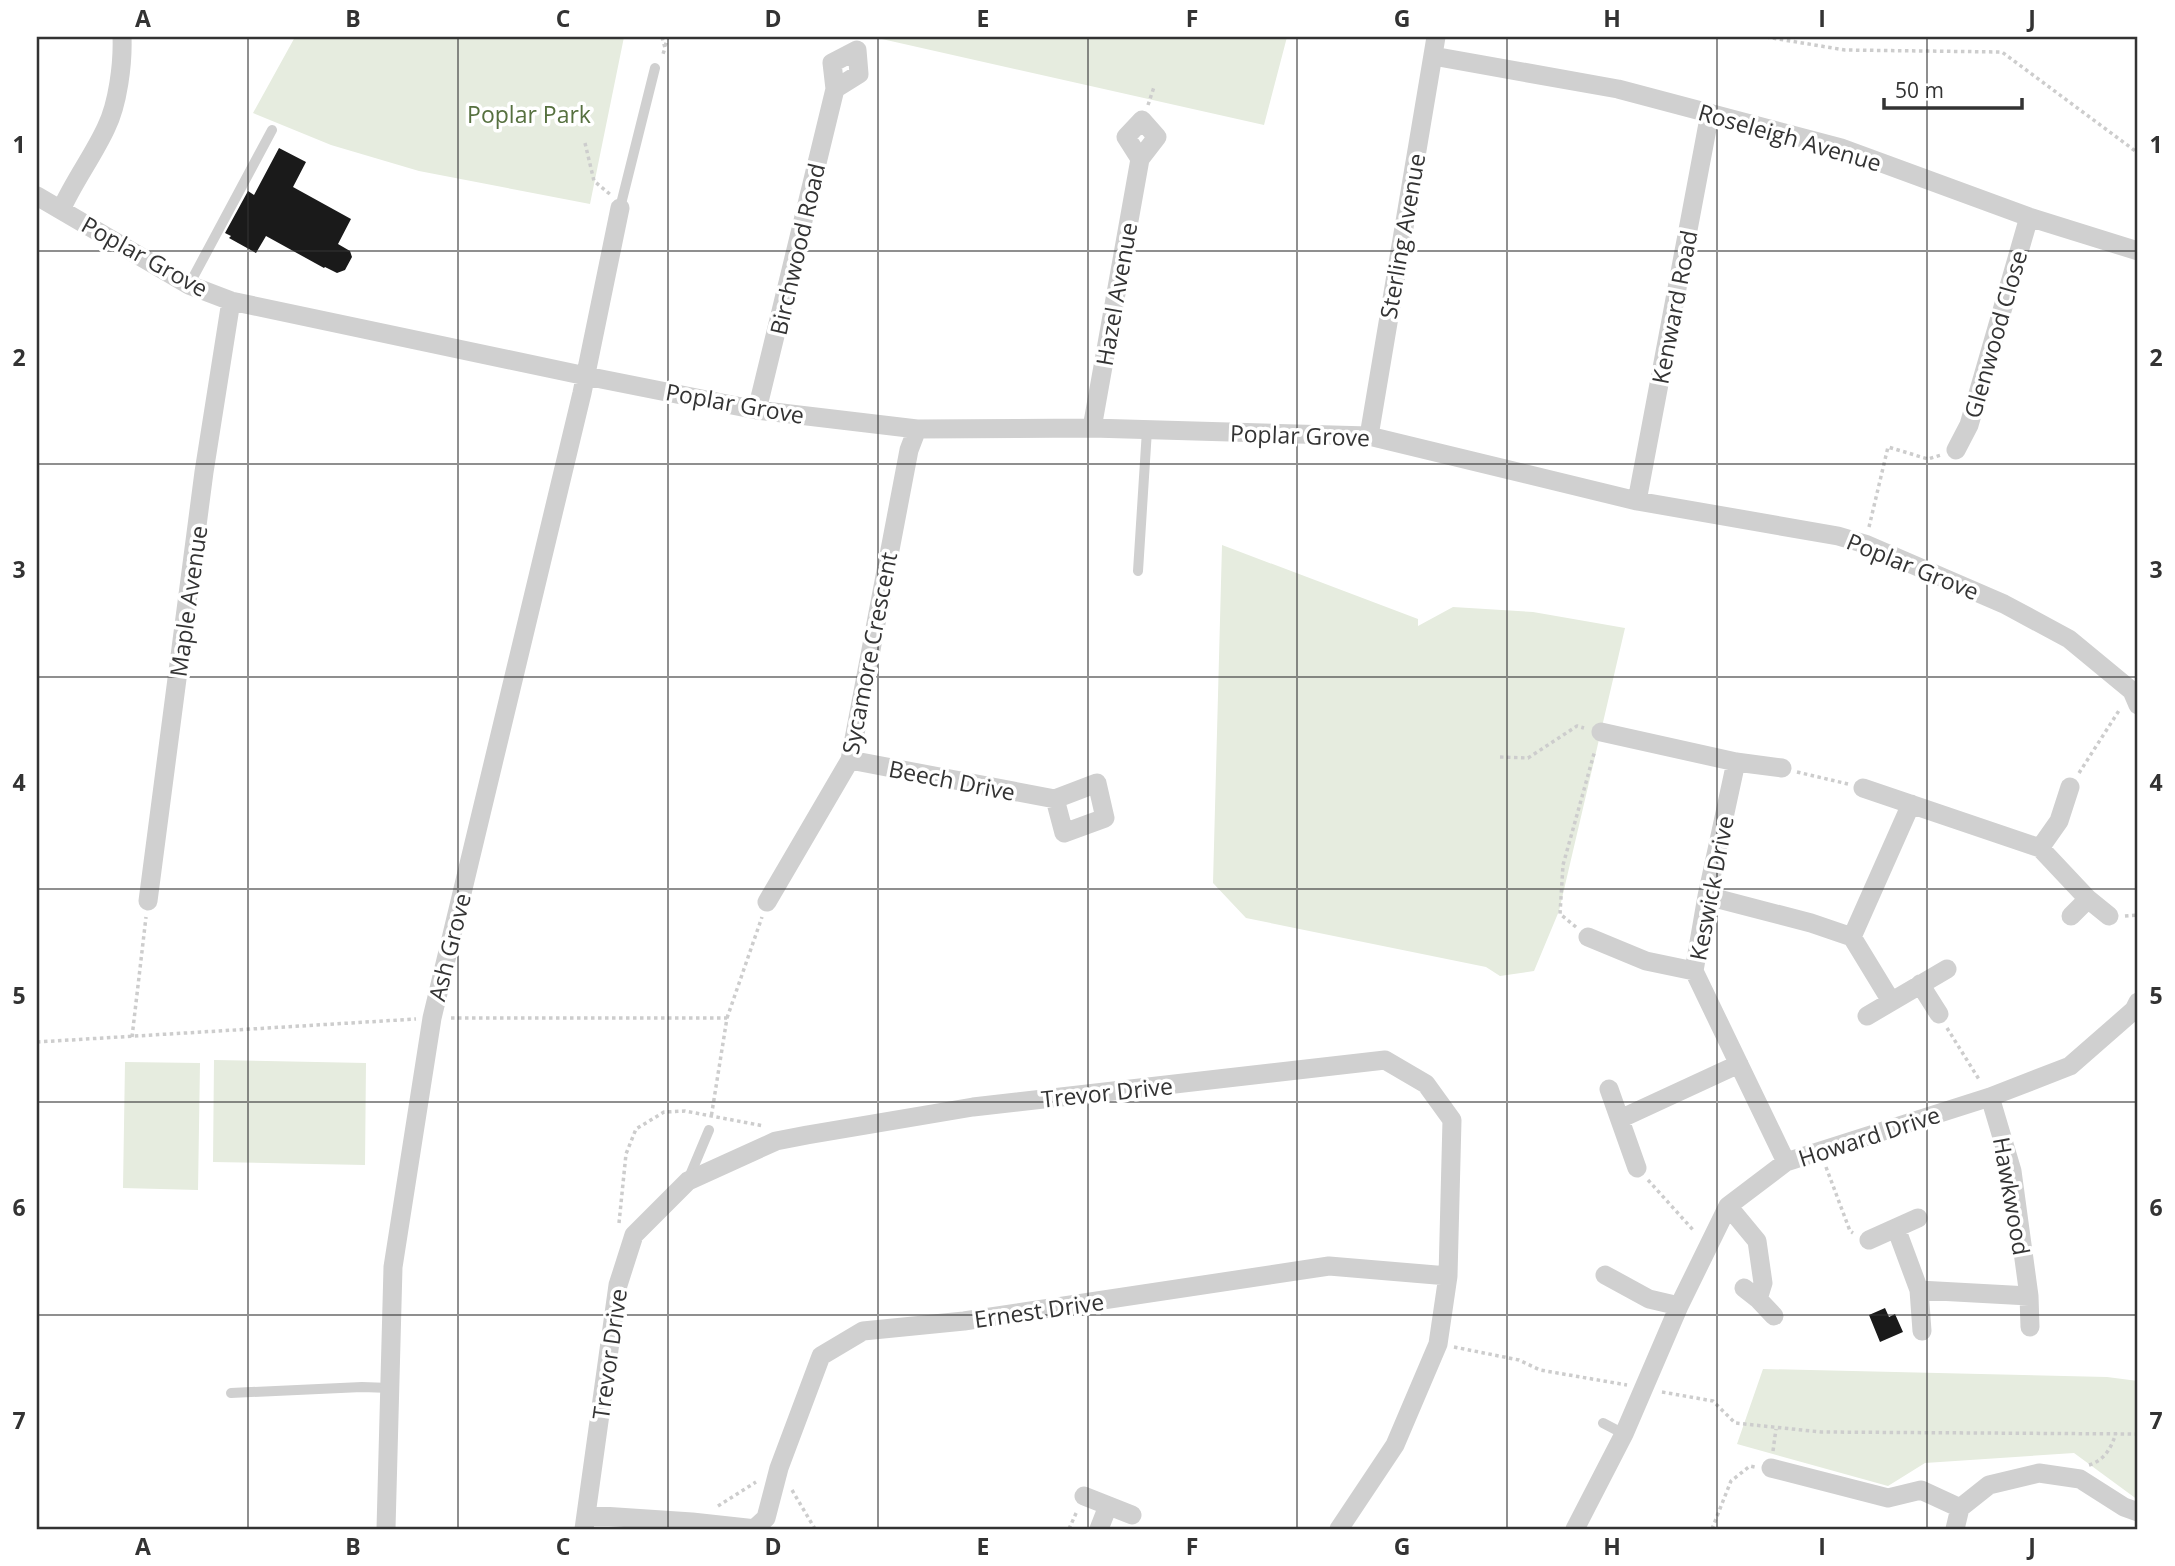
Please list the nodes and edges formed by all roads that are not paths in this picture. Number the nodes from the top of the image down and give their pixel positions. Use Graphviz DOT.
graph roads {
  1 [pos="122,37"];
  2 [pos="1434,46"];
  3 [pos="655,68"];
  4 [pos="835,89"];
  5 [pos="1710,113"];
  6 [pos="272,130"];
  7 [pos="1140,159"];
  8 [pos="37,196"];
  9 [pos="621,204"];
  10 [pos="61,210"];
  11 [pos="2029,217"];
  12 [pos="2138,251"];
  13 [pos="189,285"];
  14 [pos="231,301"];
  15 [pos="586,376"];
  16 [pos="758,410"];
  17 [pos="1092,428"];
  18 [pos="917,429"];
  19 [pos="1147,430"];
  20 [pos="1369,436"];
  21 [pos="1956,450"];
  22 [pos="1637,501"];
  23 [pos="1138,571"];
  24 [pos="2136,694"];
  25 [pos="1601,732"];
  26 [pos="850,761"];
  27 [pos="1736,762"];
  28 [pos="1782,768"];
  29 [pos="2070,787"];
  30 [pos="1863,788"];
  31 [pos="1055,799"];
  32 [pos="1911,804"];
  33 [pos="2040,848"];
  34 [pos="1707,896"];
  35 [pos="2088,899"];
  36 [pos="148,901"];
  37 [pos="767,902"];
  38 [pos="2071,916"];
  39 [pos="2109,916"];
  40 [pos="1588,937"];
  41 [pos="1852,937"];
  42 [pos="1947,969"];
  43 [pos="1694,971"];
  44 [pos="1920,984"];
  45 [pos="1891,1001"];
  46 [pos="2137,1009"];
  47 [pos="1939,1014"];
  48 [pos="1867,1016"];
  49 [pos="1739,1064"];
  50 [pos="1609,1089"];
  51 [pos="1990,1097"];
  52 [pos="1620,1119"];
  53 [pos="709,1130"];
  54 [pos="1786,1162"];
  55 [pos="1637,1168"];
  56 [pos="688,1181"];
  57 [pos="1728,1206"];
  58 [pos="1918,1218"];
  59 [pos="1896,1227"];
  60 [pos="1869,1240"];
  61 [pos="1605,1275"];
  62 [pos="1448,1276"];
  63 [pos="1919,1290"];
  64 [pos="2029,1296"];
  65 [pos="1679,1306"];
  66 [pos="1774,1316"];
  67 [pos="2030,1327"];
  68 [pos="1922,1331"];
  69 [pos="390,1388"];
  70 [pos="231,1393"];
  71 [pos="1603,1423"];
  72 [pos="1623,1434"];
  73 [pos="1771,1468"];
  74 [pos="1084,1496"];
  75 [pos="1108,1506"];
  76 [pos="1959,1508"];
  77 [pos="2138,1512"];
  78 [pos="1132,1515"];
  79 [pos="586,1522"];
  80 [pos="386,1529"];
  81 [pos="755,1529"];
  82 [pos="1099,1529"];
  83 [pos="1339,1529"];
  84 [pos="1575,1529"];
  85 [pos="1955,1529"];
  1 -- 10 [label="street"];
  2 -- 5 [label="street, Roseleigh Avenue"];
  2 -- 20 [label="street, Sterling Avenue"];
  3 -- 9 [label="lane"];
  4 -- 16 [label="street, Birchwood Road"];
  5 -- 11 [label="street, Roseleigh Avenue"];
  5 -- 22 [label="street, Kenward Road"];
  6 -- 13 [label="lane"];
  7 -- 17 [label="street, Hazel Avenue"];
  8 -- 10 [label="street, Poplar Grove"];
  9 -- 15 [label="street"];
  10 -- 13 [label="street, Poplar Grove"];
  11 -- 12 [label="street, Roseleigh Avenue"];
  11 -- 21 [label="street, Glenwood Close"];
  13 -- 14 [label="street, Poplar Grove"];
  14 -- 15 [label="street, Poplar Grove"];
  14 -- 36 [label="street, Maple Avenue"];
  15 -- 16 [label="street, Poplar Grove"];
  15 -- 69 [label="street, Ash Grove"];
  16 -- 18 [label="street, Poplar Grove"];
  17 -- 18 [label="street, Poplar Grove"];
  17 -- 19 [label="street, Poplar Grove"];
  18 -- 26 [label="street, Sycamore Crescent"];
  19 -- 20 [label="street, Poplar Grove"];
  19 -- 23 [label="lane"];
  20 -- 22 [label="street, Poplar Grove"];
  22 -- 24 [label="street, Poplar Grove"];
  25 -- 27 [label="street"];
  26 -- 31 [label="street, Beech Drive"];
  26 -- 37 [label="street, Sycamore Crescent"];
  27 -- 28 [label="street"];
  27 -- 34 [label="street, Keswick Drive"];
  29 -- 33 [label="street"];
  30 -- 32 [label="street"];
  32 -- 33 [label="street"];
  32 -- 41 [label="street"];
  33 -- 35 [label="street"];
  34 -- 41 [label="street"];
  34 -- 43 [label="street, Keswick Drive"];
  35 -- 38 [label="street"];
  35 -- 39 [label="street"];
  40 -- 43 [label="street"];
  41 -- 45 [label="street"];
  42 -- 44 [label="street"];
  43 -- 49 [label="street, Keswick Drive"];
  44 -- 45 [label="street"];
  44 -- 47 [label="street"];
  45 -- 48 [label="street"];
  46 -- 51 [label="street, Howard Drive"];
  49 -- 52 [label="street"];
  49 -- 54 [label="street, Keswick Drive"];
  50 -- 52 [label="street"];
  51 -- 54 [label="street, Howard Drive"];
  51 -- 64 [label="street, Hawkwood"];
  52 -- 55 [label="street"];
  53 -- 56 [label="lane"];
  54 -- 57 [label="street, Howard Drive"];
  56 -- 62 [label="street, Trevor Drive"];
  56 -- 79 [label="street, Trevor Drive"];
  57 -- 65 [label="street, Howard Drive"];
  57 -- 66 [label="street"];
  58 -- 59 [label="street"];
  59 -- 60 [label="street"];
  59 -- 63 [label="street"];
  61 -- 65 [label="street"];
  62 -- 81 [label="street, Ernest Drive"];
  62 -- 83 [label="street, Trevor Drive"];
  63 -- 64 [label="street"];
  63 -- 68 [label="street"];
  64 -- 67 [label="street, Hawkwood"];
  65 -- 72 [label="street, Howard Drive"];
  69 -- 70 [label="lane"];
  69 -- 80 [label="street, Ash Grove"];
  71 -- 72 [label="lane"];
  72 -- 84 [label="street, Howard Drive"];
  73 -- 76 [label="street"];
  74 -- 75 [label="street"];
  75 -- 78 [label="street"];
  75 -- 82 [label="street"];
  76 -- 77 [label="street"];
  76 -- 85 [label="street"];
  79 -- 81 [label="street"];
}
